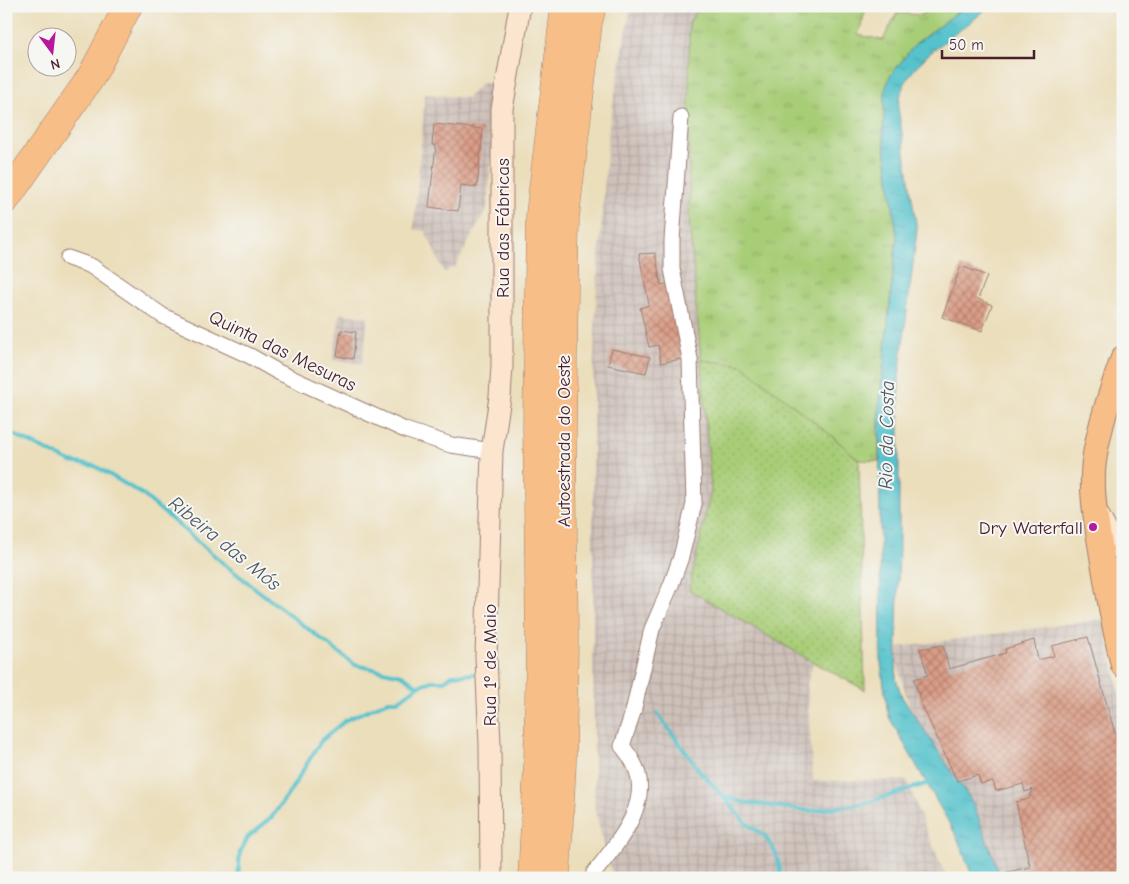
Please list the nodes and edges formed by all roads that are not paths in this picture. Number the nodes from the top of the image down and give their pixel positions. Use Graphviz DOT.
graph roads {
  1 [pos="109,6"];
  2 [pos="128,6"];
  3 [pos="520,6"];
  4 [pos="566,6"];
  5 [pos="592,6"];
  6 [pos="681,117"];
  7 [pos="6,166"];
  8 [pos="6,198"];
  9 [pos="68,258"];
  10 [pos="1123,358"];
  11 [pos="492,451"];
  12 [pos="1094,504"];
  13 [pos="1123,550"];
  14 [pos="1117,583"];
  15 [pos="1123,665"];
  16 [pos="491,878"];
  17 [pos="532,878"];
  18 [pos="556,878"];
  19 [pos="593,878"];
  1 -- 7 [label="highway"];
  2 -- 8 [label="highway"];
  3 -- 11 [label="street, Rua das Fábricas"];
  4 -- 17 [label="highway, Autoestrada do Oeste"];
  5 -- 18 [label="highway, Autoestrada do Oeste"];
  6 -- 19 [label="street"];
  9 -- 11 [label="street, Quinta das Mesuras"];
  10 -- 12 [label="main road"];
  11 -- 16 [label="street, Rua 1º de Maio"];
  12 -- 13 [label="street"];
  12 -- 14 [label="main road"];
  14 -- 15 [label="main road"];
}
